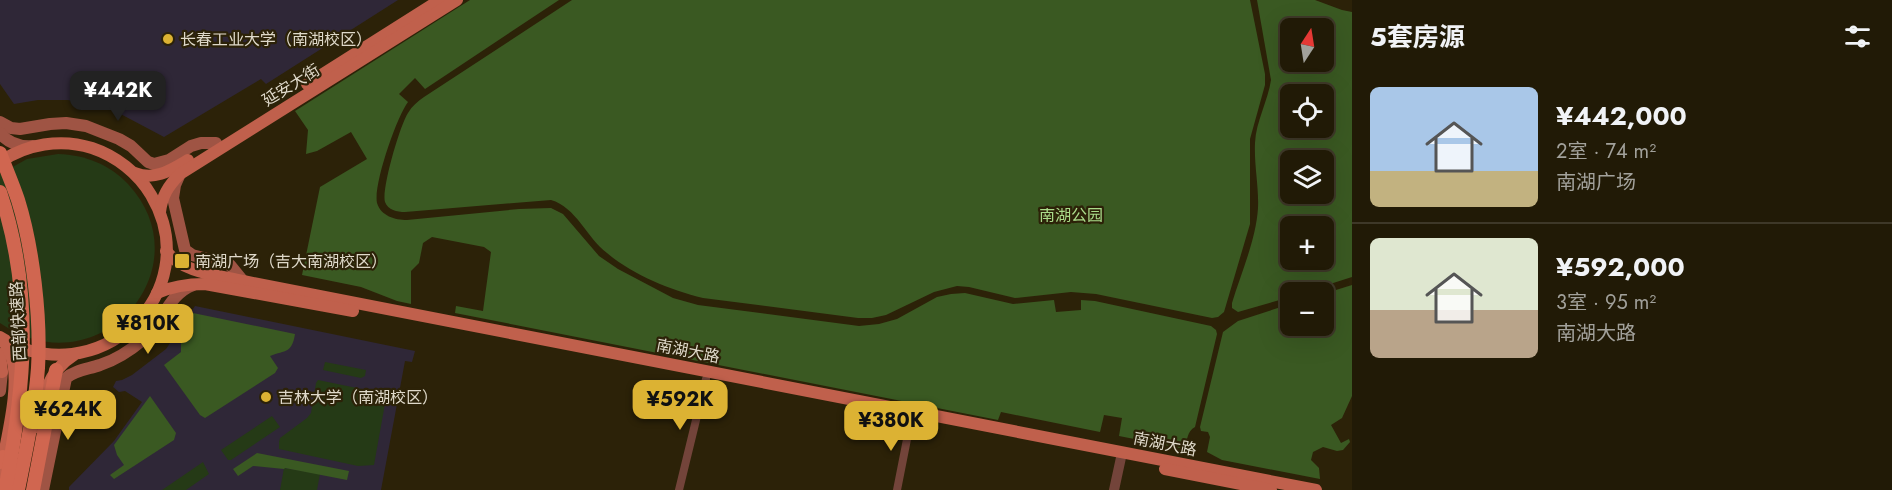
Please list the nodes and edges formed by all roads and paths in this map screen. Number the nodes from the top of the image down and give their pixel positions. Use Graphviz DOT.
graph roads {
  1 [pos="440,0"];
  2 [pos="457,0"];
  3 [pos="0,122"];
  4 [pos="0,133"];
  5 [pos="216,142"];
  6 [pos="34,146"];
  7 [pos="0,153"];
  8 [pos="0,162"];
  9 [pos="133,172"];
  10 [pos="180,174"];
  11 [pos="0,192"];
  12 [pos="160,212"];
  13 [pos="166,251"];
  14 [pos="243,281"];
  15 [pos="197,284"];
  16 [pos="157,293"];
  17 [pos="1,337"];
  18 [pos="0,354"];
  19 [pos="76,354"];
  20 [pos="56,370"];
  21 [pos="1,377"];
  22 [pos="706,379"];
  23 [pos="911,419"];
  24 [pos="1121,457"];
  25 [pos="2,460"];
  26 [pos="0,476"];
  27 [pos="5,490"];
  28 [pos="18,490"];
  29 [pos="24,490"];
  30 [pos="33,490"];
  31 [pos="43,490"];
  32 [pos="679,490"];
  33 [pos="897,490"];
  34 [pos="1114,490"];
  35 [pos="1271,490"];
  36 [pos="1316,490"];
  1 -- 5 [label="main road, 延安大街"];
  2 -- 10 [label="main road, 延安大街"];
  3 -- 5 [label="main road"];
  4 -- 6 [label="main road"];
  5 -- 9 [label="main road, 延安大街"];
  6 -- 8 [label="main road"];
  6 -- 9 [label="main road"];
  7 -- 28 [label="highway, 西部快速路, bridge"];
  9 -- 12 [label="main road"];
  10 -- 12 [label="main road, 延安大街"];
  10 -- 14 [label="main road"];
  11 -- 27 [label="highway, 西部快速路, bridge"];
  12 -- 13 [label="main road"];
  13 -- 14 [label="main road, 南湖大路"];
  13 -- 16 [label="main road"];
  14 -- 24 [label="main road, 南湖大路"];
  15 -- 16 [label="main road, 南湖大路"];
  15 -- 22 [label="main road, 南湖大路"];
  15 -- 31 [label="main road"];
  16 -- 19 [label="main road"];
  17 -- 19 [label="main road"];
  17 -- 25 [label="main road"];
  18 -- 21 [label="main road"];
  19 -- 20 [label="main road"];
  20 -- 29 [label="main road"];
  20 -- 30 [label="highway"];
  22 -- 23 [label="main road, 南湖大路"];
  22 -- 32 [label="street"];
  23 -- 24 [label="main road, 南湖大路"];
  23 -- 33 [label="street"];
  24 -- 34 [label="street"];
  24 -- 35 [label="main road, 南湖大路"];
  24 -- 36 [label="main road, 南湖大路"];
  25 -- 26 [label="main road"];
}
